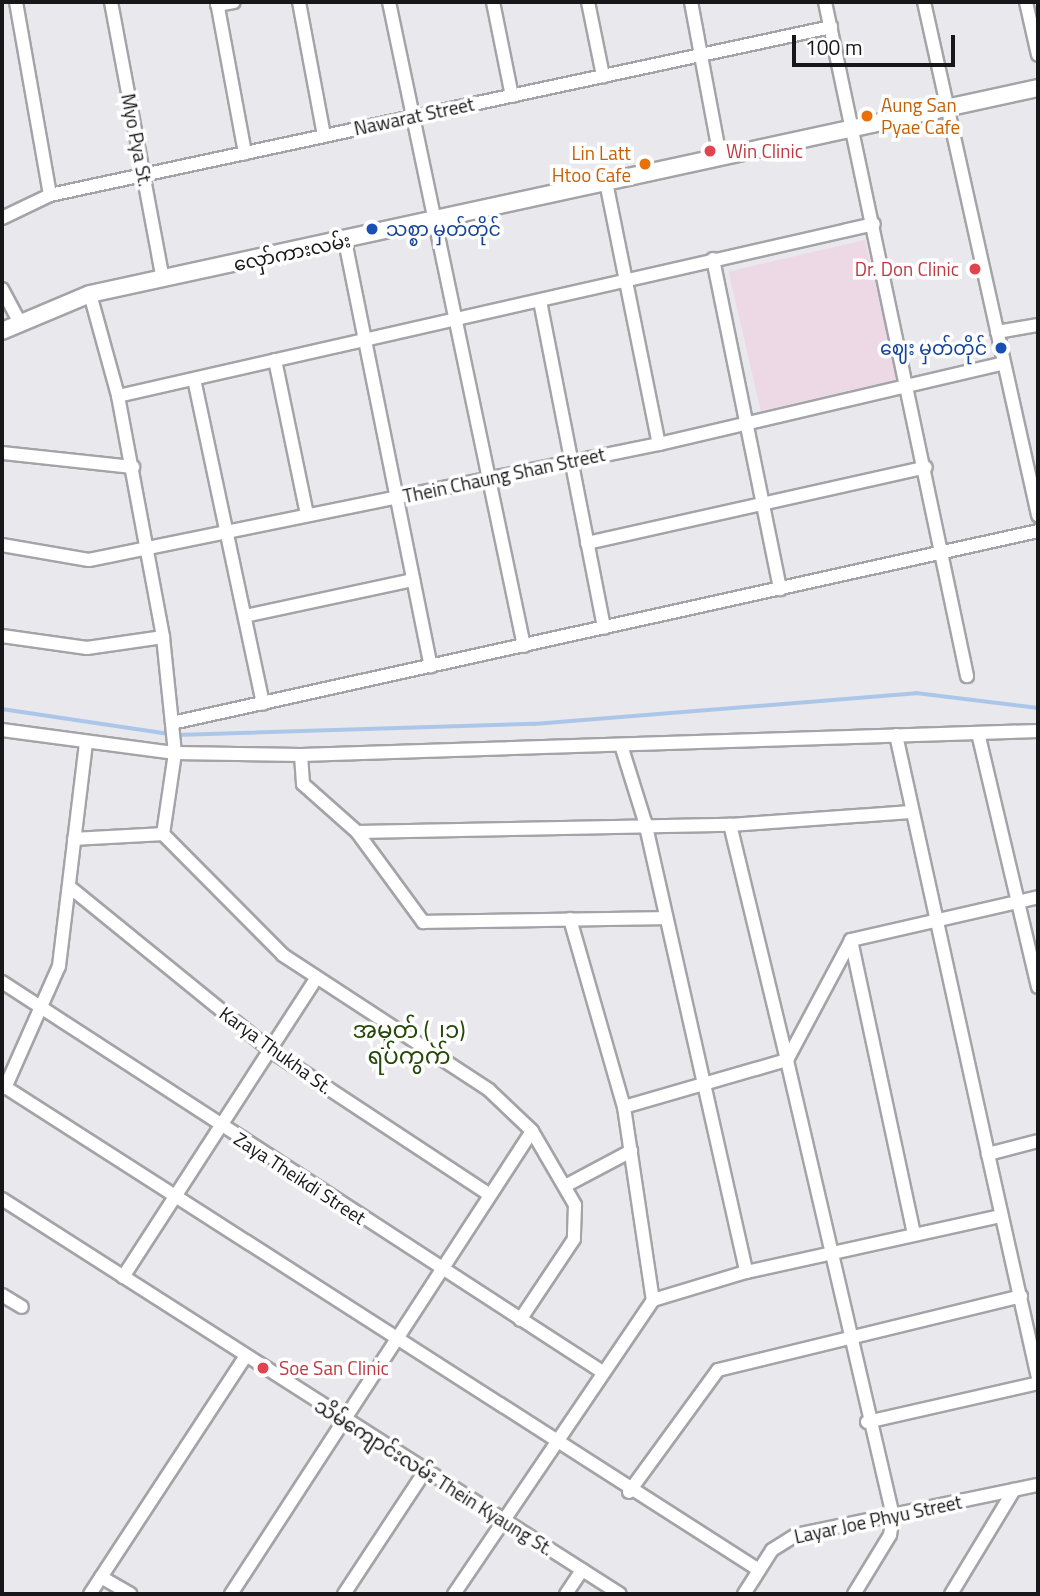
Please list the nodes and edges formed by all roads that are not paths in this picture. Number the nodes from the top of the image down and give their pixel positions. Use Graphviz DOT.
graph roads {
  1 [pos="16,2"];
  2 [pos="111,2"];
  3 [pos="234,2"];
  4 [pos="299,2"];
  5 [pos="389,2"];
  6 [pos="493,2"];
  7 [pos="587,2"];
  8 [pos="691,2"];
  9 [pos="825,2"];
  10 [pos="924,2"];
  11 [pos="1026,2"];
  12 [pos="217,4"];
  13 [pos="831,27"];
  14 [pos="701,55"];
  15 [pos="1038,55"];
  16 [pos="603,76"];
  17 [pos="1038,88"];
  18 [pos="512,96"];
  19 [pos="948,107"];
  20 [pos="411,117"];
  21 [pos="853,128"];
  22 [pos="324,136"];
  23 [pos="245,153"];
  24 [pos="720,157"];
  25 [pos="144,174"];
  26 [pos="606,182"];
  27 [pos="50,195"];
  28 [pos="2,218"];
  29 [pos="432,221"];
  30 [pos="874,224"];
  31 [pos="345,241"];
  32 [pos="713,259"];
  33 [pos="163,279"];
  34 [pos="626,281"];
  35 [pos="2,289"];
  36 [pos="90,294"];
  37 [pos="540,300"];
  38 [pos="453,320"];
  39 [pos="22,324"];
  40 [pos="1038,325"];
  41 [pos="2,331"];
  42 [pos="998,332"];
  43 [pos="365,340"];
  44 [pos="275,360"];
  45 [pos="1004,363"];
  46 [pos="194,379"];
  47 [pos="909,386"];
  48 [pos="118,396"];
  49 [pos="746,423"];
  50 [pos="659,444"];
  51 [pos="2,453"];
  52 [pos="571,461"];
  53 [pos="133,467"];
  54 [pos="926,467"];
  55 [pos="1034,473"];
  56 [pos="488,478"];
  57 [pos="397,497"];
  58 [pos="762,503"];
  59 [pos="1038,515"];
  60 [pos="307,516"];
  61 [pos="1038,531"];
  62 [pos="227,532"];
  63 [pos="587,543"];
  64 [pos="2,545"];
  65 [pos="149,548"];
  66 [pos="944,552"];
  67 [pos="413,580"];
  68 [pos="780,589"];
  69 [pos="245,616"];
  70 [pos="604,628"];
  71 [pos="2,636"];
  72 [pos="163,637"];
  73 [pos="524,646"];
  74 [pos="431,666"];
  75 [pos="967,676"];
  76 [pos="263,704"];
  77 [pos="172,725"];
  78 [pos="2,730"];
  79 [pos="1038,731"];
  80 [pos="978,733"];
  81 [pos="895,735"];
  82 [pos="86,743"];
  83 [pos="621,745"];
  84 [pos="175,747"];
  85 [pos="301,755"];
  86 [pos="911,812"];
  87 [pos="645,822"];
  88 [pos="730,825"];
  89 [pos="357,832"];
  90 [pos="163,834"];
  91 [pos="74,839"];
  92 [pos="72,889"];
  93 [pos="1038,897"];
  94 [pos="1017,902"];
  95 [pos="665,918"];
  96 [pos="570,919"];
  97 [pos="939,922"];
  98 [pos="851,940"];
  99 [pos="316,979"];
  100 [pos="2,982"];
  101 [pos="1038,988"];
  102 [pos="43,1004"];
  103 [pos="270,1050"];
  104 [pos="787,1060"];
  105 [pos="703,1084"];
  106 [pos="4,1086"];
  107 [pos="624,1107"];
  108 [pos="221,1127"];
  109 [pos="532,1131"];
  110 [pos="1038,1141"];
  111 [pos="631,1151"];
  112 [pos="988,1154"];
  113 [pos="565,1186"];
  114 [pos="175,1195"];
  115 [pos="490,1195"];
  116 [pos="2,1199"];
  117 [pos="1001,1216"];
  118 [pos="914,1234"];
  119 [pos="830,1253"];
  120 [pos="442,1269"];
  121 [pos="746,1272"];
  122 [pos="123,1277"];
  123 [pos="2,1295"];
  124 [pos="1021,1296"];
  125 [pos="653,1300"];
  126 [pos="22,1307"];
  127 [pos="520,1320"];
  128 [pos="847,1334"];
  129 [pos="396,1340"];
  130 [pos="245,1357"];
  131 [pos="601,1371"];
  132 [pos="1038,1377"];
  133 [pos="1038,1383"];
  134 [pos="344,1420"];
  135 [pos="867,1422"];
  136 [pos="554,1443"];
  137 [pos="425,1471"];
  138 [pos="1038,1485"];
  139 [pos="1014,1490"];
  140 [pos="628,1492"];
  141 [pos="893,1516"];
  142 [pos="502,1521"];
  143 [pos="582,1570"];
  144 [pos="759,1570"];
  145 [pos="101,1577"];
  146 [pos="90,1594"];
  147 [pos="130,1594"];
  148 [pos="231,1594"];
  149 [pos="344,1594"];
  150 [pos="454,1594"];
  151 [pos="566,1594"];
  152 [pos="620,1594"];
  153 [pos="744,1594"];
  154 [pos="854,1594"];
  155 [pos="951,1594"];
  1 -- 27 [label="street"];
  2 -- 25 [label="street, Myo Pya St."];
  3 -- 12 [label="street"];
  4 -- 22 [label="street"];
  5 -- 20 [label="street"];
  6 -- 18 [label="street"];
  7 -- 16 [label="street"];
  8 -- 14 [label="street"];
  9 -- 13 [label="street"];
  10 -- 19 [label="street"];
  11 -- 15 [label="street"];
  12 -- 23 [label="street"];
  13 -- 14 [label="street, Nawarat Street"];
  13 -- 21 [label="street"];
  14 -- 16 [label="street, Nawarat Street"];
  14 -- 24 [label="street"];
  16 -- 18 [label="street, Nawarat Street"];
  17 -- 19 [label="main road, လှော်ကားလမ်း"];
  18 -- 20 [label="street, Nawarat Street"];
  19 -- 21 [label="main road, လှော်ကားလမ်း"];
  19 -- 42 [label="street"];
  20 -- 22 [label="street, Nawarat Street"];
  20 -- 29 [label="street"];
  21 -- 24 [label="main road, လှော်ကားလမ်း"];
  21 -- 30 [label="street"];
  22 -- 23 [label="street, Nawarat Street"];
  23 -- 25 [label="street, Nawarat Street"];
  24 -- 26 [label="main road, လှော်ကားလမ်း"];
  25 -- 27 [label="street, Nawarat Street"];
  25 -- 33 [label="street, Myo Pya St."];
  26 -- 29 [label="main road, လှော်ကားလမ်း"];
  26 -- 34 [label="street"];
  27 -- 28 [label="street, Nawarat Street"];
  29 -- 31 [label="main road, လှော်ကားလမ်း"];
  29 -- 38 [label="street"];
  30 -- 32 [label="street"];
  30 -- 47 [label="street"];
  31 -- 33 [label="main road, လှော်ကားလမ်း"];
  31 -- 43 [label="street"];
  32 -- 34 [label="street"];
  32 -- 49 [label="street"];
  33 -- 36 [label="main road, လှော်ကားလမ်း"];
  34 -- 37 [label="street"];
  34 -- 50 [label="street"];
  35 -- 39 [label="street"];
  36 -- 39 [label="main road, လှော်ကားလမ်း"];
  36 -- 48 [label="street"];
  37 -- 38 [label="street"];
  37 -- 52 [label="street"];
  38 -- 43 [label="street"];
  38 -- 56 [label="street"];
  39 -- 41 [label="main road, လှော်ကားလမ်း"];
  40 -- 42 [label="street"];
  42 -- 45 [label="street"];
  43 -- 44 [label="street"];
  43 -- 57 [label="street"];
  44 -- 46 [label="street"];
  44 -- 60 [label="street"];
  45 -- 47 [label="street, Thein Chaung Shan Street"];
  45 -- 55 [label="street"];
  46 -- 48 [label="street"];
  46 -- 62 [label="street"];
  47 -- 49 [label="street, Thein Chaung Shan Street"];
  47 -- 54 [label="street"];
  48 -- 53 [label="street"];
  49 -- 50 [label="street, Thein Chaung Shan Street"];
  49 -- 58 [label="street"];
  50 -- 52 [label="street, Thein Chaung Shan Street"];
  51 -- 53 [label="street"];
  52 -- 56 [label="street, Thein Chaung Shan Street"];
  52 -- 63 [label="street"];
  53 -- 65 [label="street"];
  54 -- 58 [label="street"];
  54 -- 66 [label="street"];
  55 -- 59 [label="street"];
  56 -- 57 [label="street, Thein Chaung Shan Street"];
  56 -- 73 [label="street"];
  57 -- 60 [label="street, Thein Chaung Shan Street"];
  57 -- 67 [label="street"];
  58 -- 63 [label="street"];
  58 -- 68 [label="street"];
  60 -- 62 [label="street, Thein Chaung Shan Street"];
  61 -- 66 [label="street"];
  62 -- 65 [label="street, Thein Chaung Shan Street"];
  62 -- 69 [label="street"];
  63 -- 70 [label="street"];
  64 -- 65 [label="street, Thein Chaung Shan Street"];
  65 -- 72 [label="street"];
  66 -- 68 [label="street"];
  66 -- 75 [label="street"];
  67 -- 69 [label="street"];
  67 -- 74 [label="street"];
  68 -- 70 [label="street"];
  69 -- 76 [label="street"];
  70 -- 73 [label="street"];
  71 -- 72 [label="street"];
  72 -- 77 [label="street"];
  73 -- 74 [label="street"];
  74 -- 76 [label="street"];
  76 -- 77 [label="street"];
  77 -- 84 [label="street"];
  78 -- 82 [label="street"];
  79 -- 80 [label="street"];
  80 -- 81 [label="street"];
  80 -- 94 [label="street"];
  81 -- 83 [label="street"];
  81 -- 86 [label="street"];
  82 -- 84 [label="street"];
  82 -- 91 [label="street"];
  83 -- 85 [label="street"];
  83 -- 87 [label="street"];
  84 -- 85 [label="street"];
  84 -- 90 [label="street"];
  85 -- 89 [label="street"];
  86 -- 88 [label="street"];
  86 -- 97 [label="street"];
  87 -- 88 [label="street"];
  87 -- 89 [label="street"];
  87 -- 95 [label="street"];
  88 -- 104 [label="street"];
  89 -- 96 [label="street"];
  90 -- 91 [label="street"];
  90 -- 99 [label="street"];
  91 -- 92 [label="street"];
  92 -- 102 [label="street"];
  92 -- 103 [label="street, Karya Thukha St."];
  93 -- 94 [label="street"];
  94 -- 97 [label="street"];
  94 -- 101 [label="street"];
  95 -- 96 [label="street"];
  95 -- 105 [label="street"];
  96 -- 107 [label="street"];
  97 -- 98 [label="street"];
  97 -- 112 [label="street"];
  98 -- 104 [label="street"];
  98 -- 118 [label="street"];
  99 -- 103 [label="street"];
  99 -- 109 [label="street"];
  100 -- 102 [label="street, Zaya Theikdi Street"];
  102 -- 106 [label="street"];
  102 -- 108 [label="street, Zaya Theikdi Street"];
  103 -- 108 [label="street"];
  103 -- 115 [label="street, Karya Thukha St."];
  104 -- 105 [label="street"];
  104 -- 119 [label="street"];
  105 -- 107 [label="street"];
  105 -- 121 [label="street"];
  106 -- 114 [label="street"];
  107 -- 111 [label="street"];
  108 -- 114 [label="street"];
  108 -- 120 [label="street, Zaya Theikdi Street"];
  109 -- 113 [label="street"];
  109 -- 115 [label="street"];
  110 -- 112 [label="street"];
  111 -- 113 [label="street"];
  111 -- 125 [label="street"];
  112 -- 117 [label="street"];
  113 -- 127 [label="street"];
  114 -- 122 [label="street"];
  114 -- 129 [label="street"];
  115 -- 120 [label="street"];
  116 -- 122 [label="street, သိမ်ကျောင်းလမ်း Thein Kyaung St."];
  117 -- 118 [label="street"];
  117 -- 124 [label="street"];
  118 -- 119 [label="street"];
  119 -- 121 [label="street"];
  119 -- 128 [label="street"];
  120 -- 127 [label="street, Zaya Theikdi Street"];
  120 -- 129 [label="street"];
  121 -- 125 [label="street"];
  122 -- 130 [label="street, သိမ်ကျောင်းလမ်း Thein Kyaung St."];
  123 -- 126 [label="street"];
  124 -- 128 [label="street"];
  124 -- 132 [label="street"];
  125 -- 131 [label="street"];
  127 -- 131 [label="street, Zaya Theikdi Street"];
  128 -- 135 [label="street"];
  128 -- 140 [label="street"];
  129 -- 134 [label="street"];
  129 -- 136 [label="street"];
  130 -- 134 [label="street, သိမ်ကျောင်းလမ်း Thein Kyaung St."];
  130 -- 145 [label="street"];
  131 -- 136 [label="street"];
  133 -- 135 [label="street"];
  134 -- 137 [label="street, သိမ်ကျောင်းလမ်း Thein Kyaung St."];
  134 -- 148 [label="street"];
  135 -- 141 [label="street"];
  136 -- 140 [label="street"];
  136 -- 142 [label="street"];
  137 -- 142 [label="street, သိမ်ကျောင်းလမ်း Thein Kyaung St."];
  137 -- 149 [label="street"];
  138 -- 139 [label="street, Layar Joe Phyu Street"];
  139 -- 141 [label="street, Layar Joe Phyu Street"];
  139 -- 155 [label="street"];
  140 -- 144 [label="street"];
  141 -- 144 [label="street, Layar Joe Phyu Street"];
  141 -- 154 [label="street"];
  142 -- 143 [label="street, သိမ်ကျောင်းလမ်း Thein Kyaung St."];
  142 -- 150 [label="street"];
  143 -- 151 [label="street"];
  143 -- 152 [label="street, သိမ်ကျောင်းလမ်း Thein Kyaung St."];
  144 -- 153 [label="street, Layar Joe Phyu Street"];
  145 -- 146 [label="street"];
  145 -- 147 [label="street"];
}
